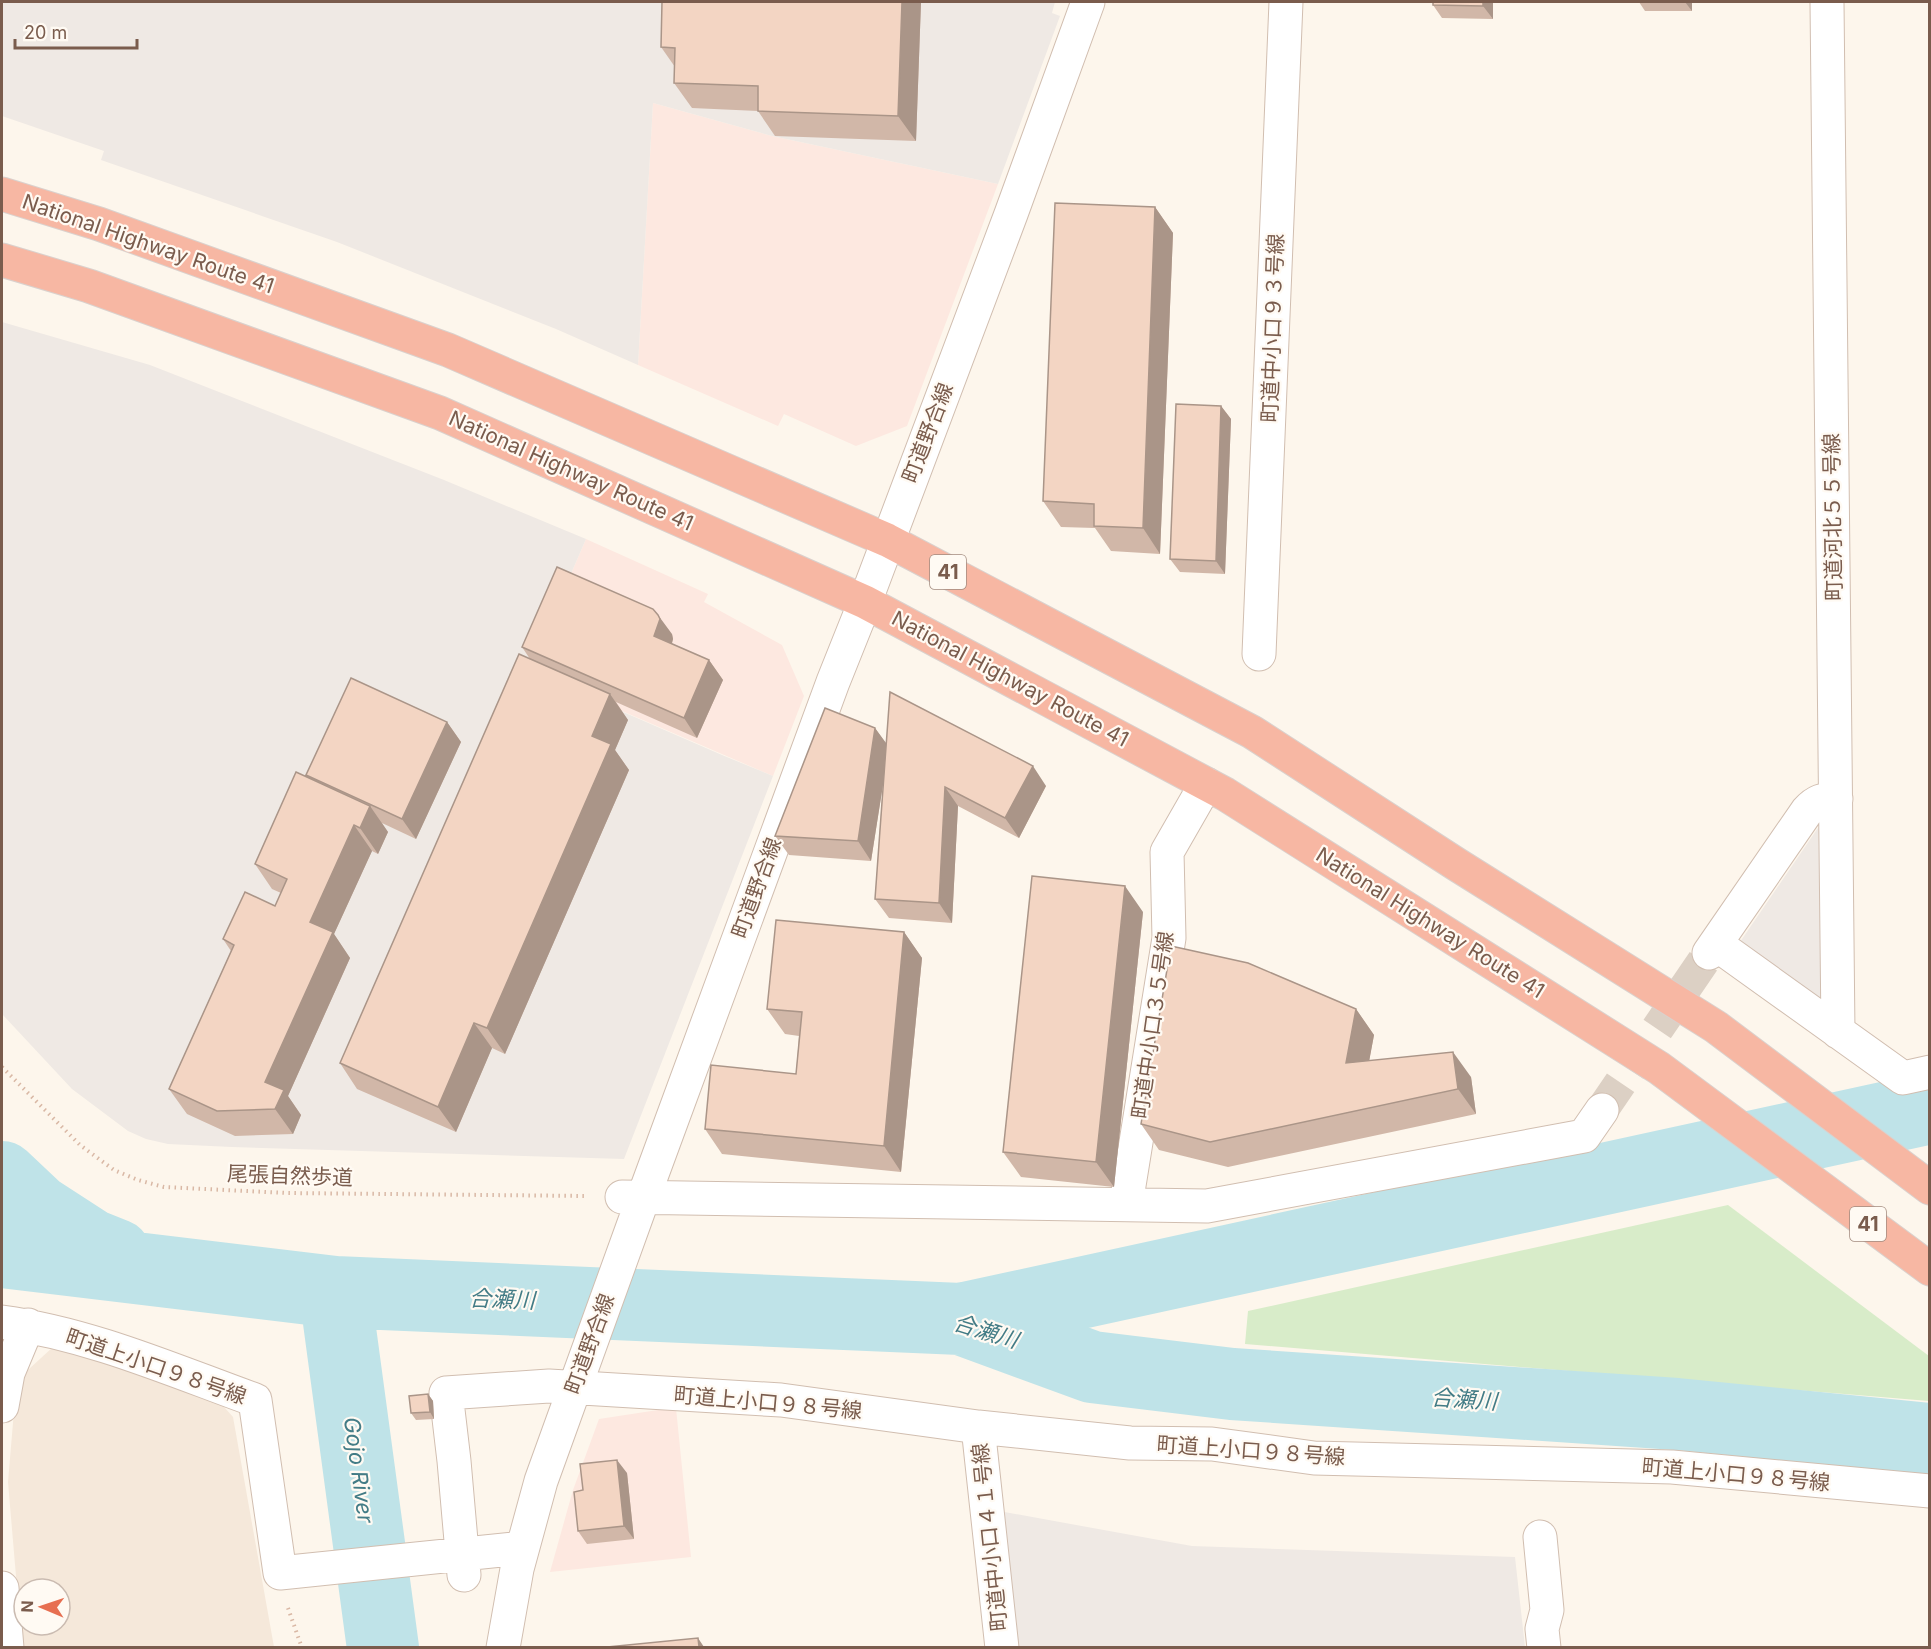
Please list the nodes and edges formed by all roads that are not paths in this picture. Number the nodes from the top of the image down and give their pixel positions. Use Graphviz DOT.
graph roads {
  1 [pos="1286,2"];
  2 [pos="1827,2"];
  3 [pos="1086,7"];
  4 [pos="2,194"];
  5 [pos="2,260"];
  6 [pos="887,540"];
  7 [pos="865,602"];
  8 [pos="1259,654"];
  9 [pos="1206,784"];
  10 [pos="1836,799"];
  11 [pos="1838,1032"];
  12 [pos="1929,1072"];
  13 [pos="1602,1110"];
  14 [pos="1929,1188"];
  15 [pos="635,1199"];
  16 [pos="1126,1204"];
  17 [pos="1929,1269"];
  18 [pos="15,1324"];
  19 [pos="576,1384"];
  20 [pos="2,1406"];
  21 [pos="978,1427"];
  22 [pos="1929,1491"];
  23 [pos="1540,1537"];
  24 [pos="522,1548"];
  25 [pos="458,1561"];
  26 [pos="2,1588"];
  27 [pos="7,1647"];
  28 [pos="503,1647"];
  29 [pos="1002,1647"];
  30 [pos="1545,1647"];
  1 -- 8 [label="street, 町道中小口９３号線"];
  2 -- 10 [label="street, 町道河北５５号線"];
  3 -- 6 [label="street, 町道野合線"];
  4 -- 6 [label="highway, National Highway Route 41 / 41"];
  5 -- 7 [label="highway, National Highway Route 41 / 41"];
  6 -- 7 [label="street, 町道野合線"];
  6 -- 14 [label="highway, National Highway Route 41 / 41"];
  7 -- 9 [label="highway, National Highway Route 41 / 41"];
  7 -- 15 [label="street, 町道野合線"];
  9 -- 16 [label="street, 町道中小口３５号線"];
  9 -- 17 [label="highway, National Highway Route 41 / 41"];
  10 -- 11 [label="street, 町道河北５５号線"];
  10 -- 11 [label="street"];
  11 -- 12 [label="street"];
  13 -- 16 [label="street"];
  15 -- 16 [label="street"];
  15 -- 19 [label="street, 町道野合線"];
  18 -- 20 [label="street"];
  18 -- 25 [label="street, 町道上小口９８号線"];
  19 -- 21 [label="street, 町道上小口９８号線"];
  19 -- 24 [label="street, 町道野合線"];
  19 -- 25 [label="street, 町道上小口９８号線"];
  21 -- 22 [label="street, 町道上小口９８号線"];
  21 -- 29 [label="street, 町道中小口４１号線"];
  23 -- 30 [label="street"];
  24 -- 25 [label="street"];
  24 -- 28 [label="street, 町道野合線"];
  26 -- 27 [label="street"];
}
